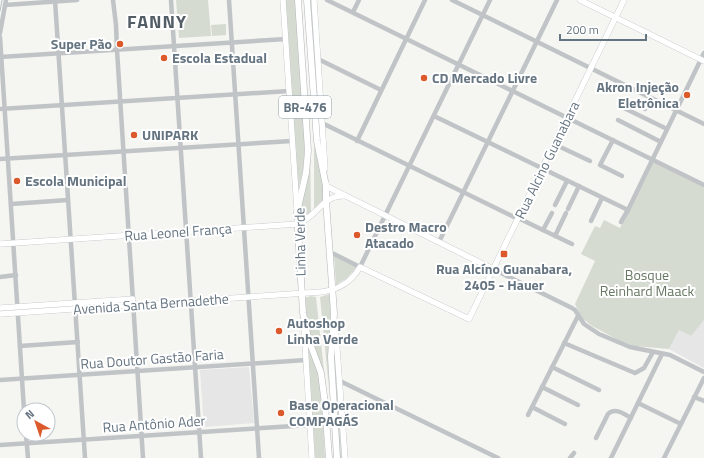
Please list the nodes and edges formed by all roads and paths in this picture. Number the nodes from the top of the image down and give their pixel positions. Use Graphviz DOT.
graph roads {
  1 [pos="77,0"];
  2 [pos="113,0"];
  3 [pos="171,0"];
  4 [pos="229,0"];
  5 [pos="283,0"];
  6 [pos="298,0"];
  7 [pos="307,0"];
  8 [pos="314,0"];
  9 [pos="327,0"];
  10 [pos="359,0"];
  11 [pos="425,0"];
  12 [pos="452,0"];
  13 [pos="490,0"];
  14 [pos="557,0"];
  15 [pos="580,0"];
  16 [pos="624,0"];
  17 [pos="55,1"];
  18 [pos="6,2"];
  19 [pos="353,12"];
  20 [pos="482,15"];
  21 [pos="615,17"];
  22 [pos="0,32"];
  23 [pos="0,37"];
  24 [pos="286,39"];
  25 [pos="406,39"];
  26 [pos="537,42"];
  27 [pos="231,43"];
  28 [pos="174,46"];
  29 [pos="117,50"];
  30 [pos="59,53"];
  31 [pos="704,53"];
  32 [pos="1,57"];
  33 [pos="318,59"];
  34 [pos="702,60"];
  35 [pos="458,64"];
  36 [pos="591,68"];
  37 [pos="381,90"];
  38 [pos="289,91"];
  39 [pos="513,91"];
  40 [pos="235,94"];
  41 [pos="177,98"];
  42 [pos="651,98"];
  43 [pos="120,101"];
  44 [pos="62,105"];
  45 [pos="624,108"];
  46 [pos="2,109"];
  47 [pos="645,109"];
  48 [pos="676,110"];
  49 [pos="434,116"];
  50 [pos="567,118"];
  51 [pos="618,120"];
  52 [pos="322,124"];
  53 [pos="704,124"];
  54 [pos="667,128"];
  55 [pos="612,140"];
  56 [pos="292,141"];
  57 [pos="357,141"];
  58 [pos="488,142"];
  59 [pos="661,142"];
  60 [pos="238,144"];
  61 [pos="554,144"];
  62 [pos="181,148"];
  63 [pos="123,151"];
  64 [pos="65,155"];
  65 [pos="8,158"];
  66 [pos="0,159"];
  67 [pos="652,160"];
  68 [pos="590,161"];
  69 [pos="409,166"];
  70 [pos="542,169"];
  71 [pos="622,176"];
  72 [pos="567,181"];
  73 [pos="704,185"];
  74 [pos="326,186"];
  75 [pos="578,186"];
  76 [pos="463,193"];
  77 [pos="346,196"];
  78 [pos="602,198"];
  79 [pos="68,200"];
  80 [pos="326,201"];
  81 [pos="11,204"];
  82 [pos="555,204"];
  83 [pos="628,210"];
  84 [pos="297,212"];
  85 [pos="552,213"];
  86 [pos="385,215"];
  87 [pos="518,218"];
  88 [pos="591,221"];
  89 [pos="621,222"];
  90 [pos="298,224"];
  91 [pos="244,227"];
  92 [pos="543,230"];
  93 [pos="186,231"];
  94 [pos="129,235"];
  95 [pos="555,236"];
  96 [pos="71,239"];
  97 [pos="439,242"];
  98 [pos="13,243"];
  99 [pos="0,244"];
  100 [pos="572,244"];
  101 [pos="330,252"];
  102 [pos="360,267"];
  103 [pos="494,269"];
  104 [pos="16,275"];
  105 [pos="0,277"];
  106 [pos="333,290"];
  107 [pos="302,294"];
  108 [pos="248,298"];
  109 [pos="133,302"];
  110 [pos="191,302"];
  111 [pos="75,306"];
  112 [pos="0,308"];
  113 [pos="18,310"];
  114 [pos="303,313"];
  115 [pos="334,313"];
  116 [pos="0,314"];
  117 [pos="578,316"];
  118 [pos="78,342"];
  119 [pos="564,343"];
  120 [pos="20,346"];
  121 [pos="653,352"];
  122 [pos="662,354"];
  123 [pos="306,360"];
  124 [pos="252,364"];
  125 [pos="195,367"];
  126 [pos="552,367"];
  127 [pos="138,371"];
  128 [pos="704,372"];
  129 [pos="80,375"];
  130 [pos="22,378"];
  131 [pos="704,378"];
  132 [pos="0,380"];
  133 [pos="340,381"];
  134 [pos="542,387"];
  135 [pos="599,390"];
  136 [pos="694,397"];
  137 [pos="24,402"];
  138 [pos="704,402"];
  139 [pos="638,403"];
  140 [pos="578,405"];
  141 [pos="532,407"];
  142 [pos="528,415"];
  143 [pos="631,418"];
  144 [pos="565,424"];
  145 [pos="681,424"];
  146 [pos="310,425"];
  147 [pos="257,428"];
  148 [pos="200,432"];
  149 [pos="142,436"];
  150 [pos="596,438"];
  151 [pos="84,440"];
  152 [pos="27,443"];
  153 [pos="0,445"];
  154 [pos="574,453"];
  155 [pos="28,458"];
  156 [pos="85,458"];
  157 [pos="144,458"];
  158 [pos="201,458"];
  159 [pos="259,458"];
  160 [pos="312,458"];
  161 [pos="329,458"];
  162 [pos="337,458"];
  163 [pos="345,458"];
  164 [pos="498,458"];
  165 [pos="570,458"];
  166 [pos="611,458"];
  167 [pos="664,458"];
  1 -- 17 [label="street"];
  2 -- 29 [label="street"];
  3 -- 28 [label="street"];
  4 -- 27 [label="street"];
  5 -- 24 [label="main road"];
  6 -- 84 [label="highway, Linha Verde / BR-476"];
  7 -- 74 [label="highway, Linha Verde / BR-476"];
  8 -- 33 [label="main road"];
  9 -- 19 [label="street"];
  10 -- 19 [label="street"];
  11 -- 25 [label="street"];
  12 -- 20 [label="street"];
  13 -- 20 [label="street"];
  14 -- 26 [label="street"];
  15 -- 21 [label="main road"];
  16 -- 21 [label="main road, Rua Alcino Guanabara"];
  17 -- 18 [label="street"];
  17 -- 30 [label="street"];
  18 -- 22 [label="street"];
  19 -- 25 [label="street"];
  20 -- 26 [label="street"];
  20 -- 35 [label="street"];
  21 -- 34 [label="main road"];
  21 -- 36 [label="main road, Rua Alcino Guanabara"];
  23 -- 32 [label="street"];
  24 -- 27 [label="street"];
  24 -- 38 [label="main road"];
  25 -- 35 [label="street"];
  25 -- 37 [label="street"];
  26 -- 36 [label="street"];
  26 -- 39 [label="street"];
  27 -- 28 [label="street"];
  27 -- 40 [label="street"];
  28 -- 29 [label="street"];
  28 -- 41 [label="street"];
  29 -- 30 [label="street"];
  29 -- 43 [label="street"];
  30 -- 32 [label="street"];
  30 -- 44 [label="street"];
  31 -- 34 [label="street"];
  32 -- 46 [label="street"];
  33 -- 37 [label="street"];
  33 -- 52 [label="main road"];
  34 -- 48 [label="street"];
  35 -- 39 [label="street"];
  35 -- 49 [label="street"];
  36 -- 42 [label="street"];
  36 -- 50 [label="main road, Rua Alcino Guanabara"];
  37 -- 57 [label="street"];
  38 -- 40 [label="street"];
  38 -- 56 [label="main road"];
  39 -- 50 [label="street"];
  39 -- 58 [label="street"];
  40 -- 41 [label="street"];
  40 -- 60 [label="street"];
  41 -- 43 [label="street"];
  41 -- 62 [label="street"];
  42 -- 47 [label="street"];
  42 -- 48 [label="street"];
  43 -- 44 [label="street"];
  43 -- 63 [label="street"];
  44 -- 46 [label="street"];
  44 -- 64 [label="street"];
  45 -- 54 [label="street"];
  46 -- 65 [label="street"];
  48 -- 53 [label="street"];
  48 -- 54 [label="street"];
  49 -- 58 [label="street"];
  49 -- 69 [label="street"];
  50 -- 55 [label="street"];
  50 -- 61 [label="main road, Rua Alcino Guanabara"];
  51 -- 59 [label="street"];
  52 -- 57 [label="street"];
  52 -- 74 [label="main road"];
  54 -- 59 [label="street"];
  55 -- 67 [label="street"];
  55 -- 71 [label="street"];
  56 -- 60 [label="street"];
  56 -- 84 [label="main road"];
  57 -- 69 [label="street"];
  58 -- 70 [label="street"];
  58 -- 76 [label="street"];
  59 -- 67 [label="street"];
  60 -- 62 [label="street"];
  60 -- 91 [label="street"];
  61 -- 68 [label="street"];
  61 -- 70 [label="main road, Rua Alcino Guanabara"];
  62 -- 63 [label="street"];
  62 -- 93 [label="street"];
  63 -- 64 [label="street"];
  63 -- 94 [label="street"];
  64 -- 65 [label="street"];
  64 -- 79 [label="street"];
  65 -- 66 [label="street"];
  65 -- 81 [label="street"];
  67 -- 73 [label="street"];
  67 -- 83 [label="street"];
  69 -- 76 [label="street"];
  69 -- 86 [label="street"];
  70 -- 72 [label="street"];
  70 -- 87 [label="main road, Rua Alcino Guanabara"];
  72 -- 75 [label="street"];
  72 -- 82 [label="street"];
  74 -- 77 [label="main road"];
  74 -- 80 [label="highway, Linha Verde / BR-476"];
  75 -- 78 [label="street"];
  75 -- 95 [label="street"];
  76 -- 87 [label="street"];
  76 -- 97 [label="street"];
  77 -- 80 [label="main road"];
  77 -- 86 [label="main road"];
  78 -- 83 [label="street"];
  78 -- 88 [label="street"];
  79 -- 81 [label="street"];
  79 -- 96 [label="street"];
  80 -- 90 [label="main road, Rua Leonel França"];
  80 -- 101 [label="highway, Linha Verde / BR-476"];
  81 -- 98 [label="street"];
  83 -- 89 [label="street"];
  84 -- 90 [label="highway, Linha Verde / BR-476"];
  85 -- 92 [label="street"];
  86 -- 97 [label="main road"];
  86 -- 102 [label="street"];
  87 -- 92 [label="street"];
  87 -- 103 [label="main road, Rua Alcino Guanabara"];
  90 -- 91 [label="main road, Rua Leonel França"];
  90 -- 107 [label="highway, Linha Verde / BR-476"];
  91 -- 93 [label="main road, Rua Leonel França"];
  91 -- 108 [label="street"];
  92 -- 95 [label="street"];
  93 -- 94 [label="main road, Rua Leonel França"];
  93 -- 110 [label="street"];
  94 -- 96 [label="main road, Rua Leonel França"];
  94 -- 109 [label="street"];
  95 -- 100 [label="street"];
  96 -- 98 [label="main road, Rua Leonel França"];
  96 -- 111 [label="street"];
  97 -- 103 [label="main road"];
  98 -- 99 [label="main road, Rua Leonel França"];
  98 -- 104 [label="street"];
  101 -- 102 [label="street"];
  101 -- 106 [label="highway, Linha Verde / BR-476"];
  102 -- 103 [label="main road, Rua Alcino Guanabara"];
  102 -- 106 [label="main road"];
  103 -- 117 [label="street"];
  104 -- 105 [label="street"];
  104 -- 113 [label="street"];
  106 -- 107 [label="main road, Avenida Santa Bernadethe"];
  106 -- 115 [label="highway, Linha Verde / BR-476"];
  107 -- 108 [label="main road, Avenida Santa Bernadethe"];
  107 -- 114 [label="highway, Linha Verde / BR-476"];
  108 -- 110 [label="main road, Avenida Santa Bernadethe"];
  108 -- 124 [label="street"];
  109 -- 110 [label="main road, Avenida Santa Bernadethe"];
  109 -- 111 [label="main road, Avenida Santa Bernadethe"];
  109 -- 127 [label="street"];
  110 -- 125 [label="street"];
  111 -- 113 [label="main road, Avenida Santa Bernadethe"];
  111 -- 118 [label="street"];
  112 -- 113 [label="main road, Avenida Santa Bernadethe"];
  113 -- 116 [label="main road, Avenida Santa Bernadethe"];
  113 -- 120 [label="street"];
  114 -- 123 [label="main road"];
  114 -- 161 [label="highway, Linha Verde / BR-476"];
  115 -- 133 [label="main road"];
  115 -- 162 [label="highway, Linha Verde / BR-476"];
  117 -- 119 [label="street"];
  117 -- 121 [label="street"];
  118 -- 120 [label="street"];
  118 -- 129 [label="street"];
  119 -- 121 [label="street"];
  119 -- 126 [label="street"];
  120 -- 130 [label="street"];
  121 -- 122 [label="street"];
  122 -- 128 [label="street"];
  122 -- 139 [label="street"];
  123 -- 124 [label="street, Rua Doutor Gastão Faria"];
  123 -- 146 [label="main road"];
  124 -- 125 [label="street, Rua Doutor Gastão Faria"];
  124 -- 147 [label="street"];
  125 -- 127 [label="street, Rua Doutor Gastão Faria"];
  125 -- 148 [label="street"];
  126 -- 134 [label="street"];
  126 -- 135 [label="street"];
  127 -- 129 [label="street, Rua Doutor Gastão Faria"];
  127 -- 149 [label="street"];
  129 -- 130 [label="street, Rua Doutor Gastão Faria"];
  129 -- 151 [label="street"];
  130 -- 132 [label="street, Rua Doutor Gastão Faria"];
  130 -- 137 [label="street"];
  131 -- 136 [label="street"];
  133 -- 163 [label="main road"];
  133 -- 164 [label="street"];
  134 -- 140 [label="street"];
  134 -- 141 [label="street"];
  136 -- 138 [label="street"];
  136 -- 145 [label="street"];
  139 -- 143 [label="street"];
  139 -- 145 [label="street"];
  141 -- 142 [label="street"];
  141 -- 144 [label="street"];
  143 -- 150 [label="street"];
  143 -- 166 [label="street"];
  145 -- 167 [label="street"];
  146 -- 147 [label="street, Rua Antônio Ader"];
  146 -- 160 [label="main road"];
  147 -- 148 [label="street, Rua Antônio Ader"];
  147 -- 159 [label="street"];
  148 -- 149 [label="street, Rua Antônio Ader"];
  148 -- 158 [label="street"];
  149 -- 151 [label="street, Rua Antônio Ader"];
  149 -- 157 [label="street"];
  151 -- 152 [label="street, Rua Antônio Ader"];
  151 -- 156 [label="street"];
  152 -- 153 [label="street, Rua Antônio Ader"];
  152 -- 155 [label="street"];
  154 -- 165 [label="street"];
}
